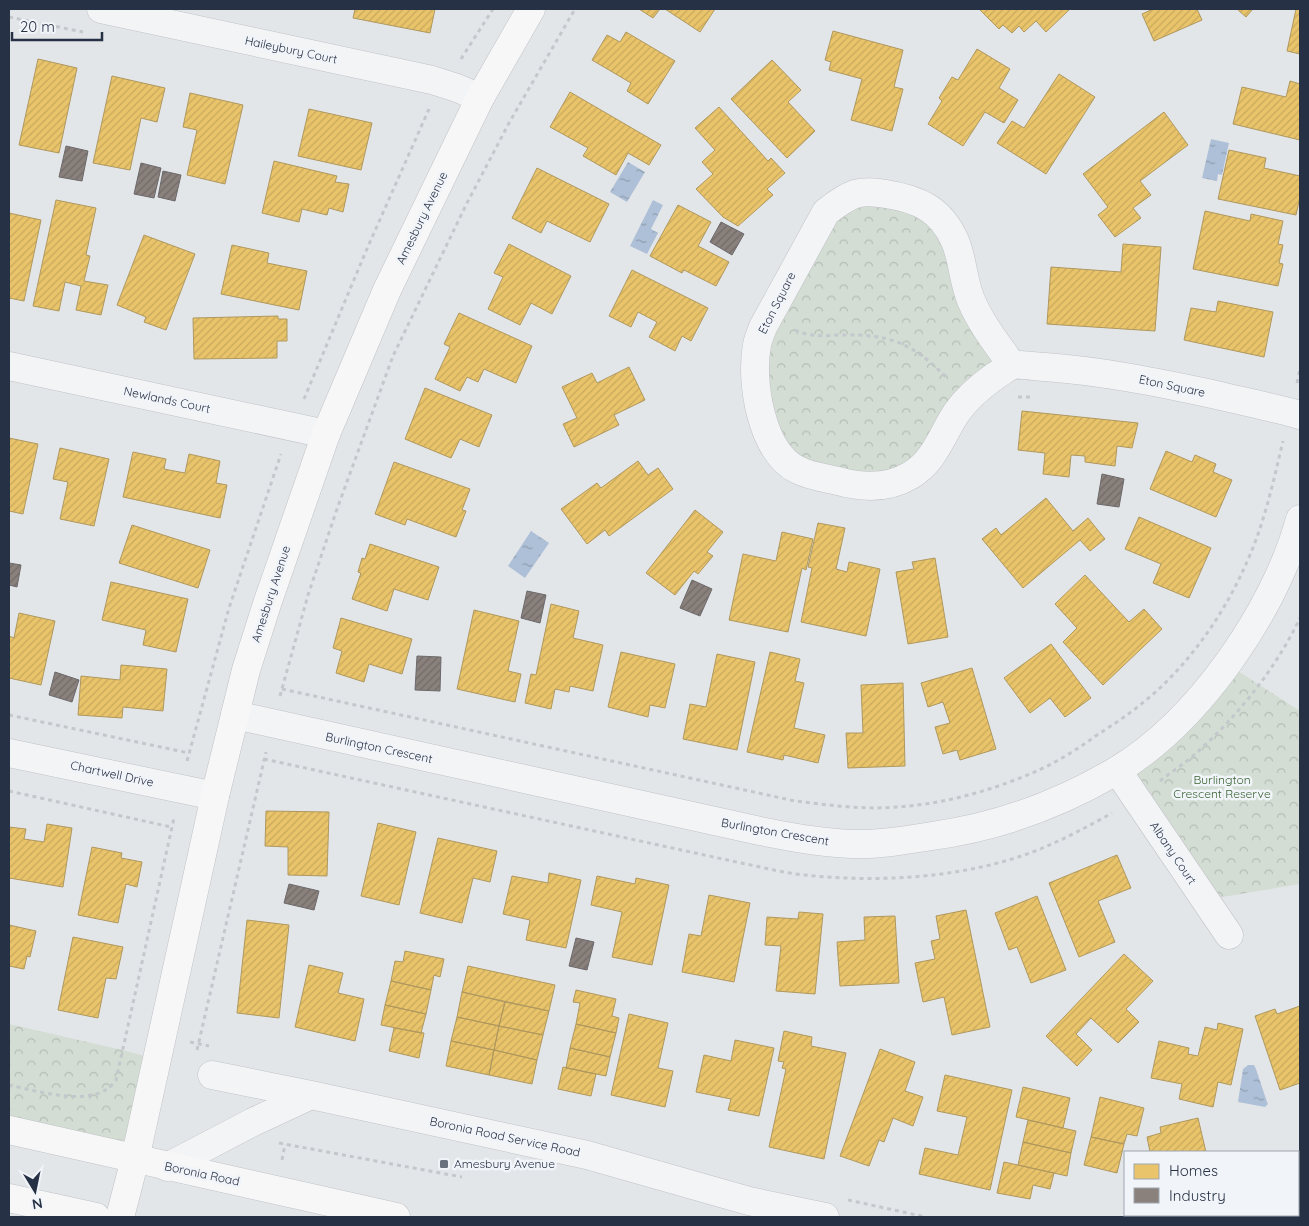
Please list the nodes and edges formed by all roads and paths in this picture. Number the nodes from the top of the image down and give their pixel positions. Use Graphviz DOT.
graph roads {
  1 [pos="101,9"];
  2 [pos="493,9"];
  3 [pos="531,9"];
  4 [pos="576,9"];
  5 [pos="458,64"];
  6 [pos="480,98"];
  7 [pos="431,106"];
  8 [pos="768,316"];
  9 [pos="1012,365"];
  10 [pos="9,366"];
  11 [pos="1300,369"];
  12 [pos="949,381"];
  13 [pos="1297,386"];
  14 [pos="1036,398"];
  15 [pos="304,400"];
  16 [pos="1011,400"];
  17 [pos="1300,414"];
  18 [pos="326,434"];
  19 [pos="1283,440"];
  20 [pos="282,453"];
  21 [pos="1300,519"];
  22 [pos="1300,618"];
  23 [pos="282,689"];
  24 [pos="280,696"];
  25 [pos="9,715"];
  26 [pos="235,715"];
  27 [pos="266,751"];
  28 [pos="9,753"];
  29 [pos="1117,770"];
  30 [pos="1155,784"];
  31 [pos="9,791"];
  32 [pos="215,796"];
  33 [pos="174,818"];
  34 [pos="171,827"];
  35 [pos="1229,935"];
  36 [pos="196,1053"];
  37 [pos="212,1076"];
  38 [pos="9,1084"];
  39 [pos="310,1095"];
  40 [pos="9,1130"];
  41 [pos="272,1140"];
  42 [pos="285,1144"];
  43 [pos="135,1159"];
  44 [pos="282,1160"];
  45 [pos="167,1167"];
  46 [pos="462,1177"];
  47 [pos="9,1198"];
  48 [pos="96,1217"];
  49 [pos="120,1217"];
  50 [pos="396,1217"];
  51 [pos="826,1217"];
  1 -- 6 [label="street, Haileybury Court"];
  2 -- 5 [label="path"];
  3 -- 6 [label="street, Amesbury Avenue"];
  4 -- 23 [label="path"];
  6 -- 18 [label="street, Amesbury Avenue"];
  7 -- 15 [label="path"];
  8 -- 9 [label="street, Eton Square"];
  8 -- 9 [label="street, Eton Square"];
  8 -- 12 [label="path"];
  9 -- 17 [label="street, Eton Square"];
  10 -- 18 [label="street, Newlands Court"];
  11 -- 13 [label="path"];
  14 -- 16 [label="path"];
  18 -- 26 [label="street, Amesbury Avenue"];
  19 -- 23 [label="path"];
  20 -- 25 [label="path"];
  21 -- 29 [label="street, Burlington Crescent"];
  22 -- 30 [label="path"];
  23 -- 24 [label="path"];
  26 -- 29 [label="street, Burlington Crescent"];
  26 -- 32 [label="street, Amesbury Avenue"];
  27 -- 36 [label="path"];
  28 -- 32 [label="street, Chartwell Drive"];
  29 -- 35 [label="street, Albany Court"];
  31 -- 34 [label="path"];
  32 -- 43 [label="street, Amesbury Avenue"];
  33 -- 34 [label="path"];
  34 -- 38 [label="path"];
  37 -- 39 [label="street, Boronia Road Service Road"];
  39 -- 45 [label="street"];
  39 -- 51 [label="street, Boronia Road Service Road"];
  40 -- 43 [label="street, Boronia Road"];
  41 -- 42 [label="path"];
  42 -- 44 [label="path"];
  42 -- 46 [label="path"];
  43 -- 45 [label="street, Boronia Road"];
  43 -- 49 [label="street, Amesbury Avenue"];
  45 -- 50 [label="street, Boronia Road"];
  47 -- 48 [label="street"];
}
